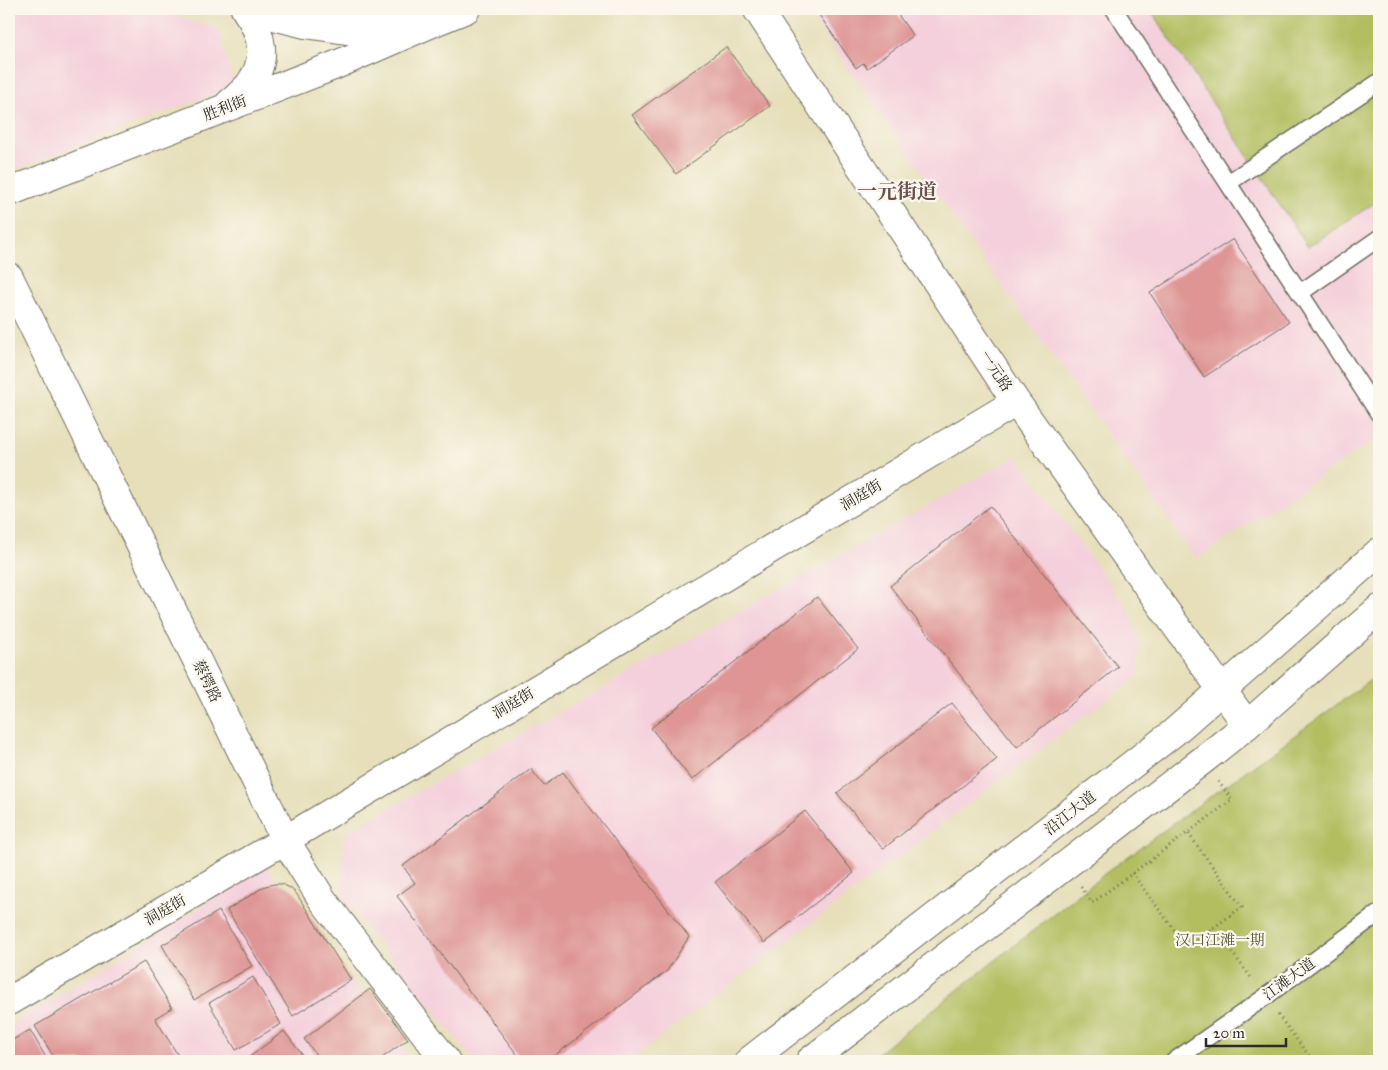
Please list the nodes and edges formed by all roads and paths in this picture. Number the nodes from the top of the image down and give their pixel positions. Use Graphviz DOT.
graph roads {
  1 [pos="245,9"];
  2 [pos="318,9"];
  3 [pos="466,9"];
  4 [pos="756,9"];
  5 [pos="1114,9"];
  6 [pos="439,20"];
  7 [pos="378,21"];
  8 [pos="1379,82"];
  9 [pos="226,107"];
  10 [pos="1228,183"];
  11 [pos="9,192"];
  12 [pos="1379,238"];
  13 [pos="9,277"];
  14 [pos="1300,293"];
  15 [pos="1016,402"];
  16 [pos="1379,414"];
  17 [pos="1379,552"];
  18 [pos="1379,609"];
  19 [pos="1221,690"];
  20 [pos="1247,725"];
  21 [pos="1232,800"];
  22 [pos="1188,832"];
  23 [pos="285,840"];
  24 [pos="1132,873"];
  25 [pos="1092,903"];
  26 [pos="1379,913"];
  27 [pos="9,1001"];
  28 [pos="446,1061"];
  29 [pos="749,1061"];
  30 [pos="810,1061"];
  31 [pos="1174,1061"];
  1 -- 7 [label="main road"];
  1 -- 9 [label="main road"];
  2 -- 7 [label="main road, 胜利街"];
  3 -- 6 [label="main road, 胜利街"];
  4 -- 15 [label="main road, 一元路"];
  5 -- 10 [label="lane"];
  6 -- 7 [label="main road, 胜利街"];
  6 -- 9 [label="main road, 胜利街"];
  8 -- 10 [label="lane"];
  9 -- 11 [label="main road, 胜利街"];
  10 -- 14 [label="lane"];
  12 -- 14 [label="lane"];
  13 -- 23 [label="main road, 蔡锷路"];
  14 -- 16 [label="lane"];
  15 -- 19 [label="main road, 一元路"];
  15 -- 23 [label="main road, 洞庭街"];
  17 -- 19 [label="main road, 沿江大道"];
  18 -- 20 [label="main road"];
  19 -- 20 [label="main road, 一元路"];
  19 -- 29 [label="main road, 沿江大道"];
  20 -- 30 [label="main road"];
  21 -- 22 [label="path"];
  22 -- 24 [label="path"];
  22 -- 24 [label="path"];
  23 -- 27 [label="main road, 洞庭街"];
  23 -- 28 [label="main road, 蔡锷路"];
  24 -- 25 [label="path"];
  26 -- 31 [label="lane, 江滩大道"];
}
